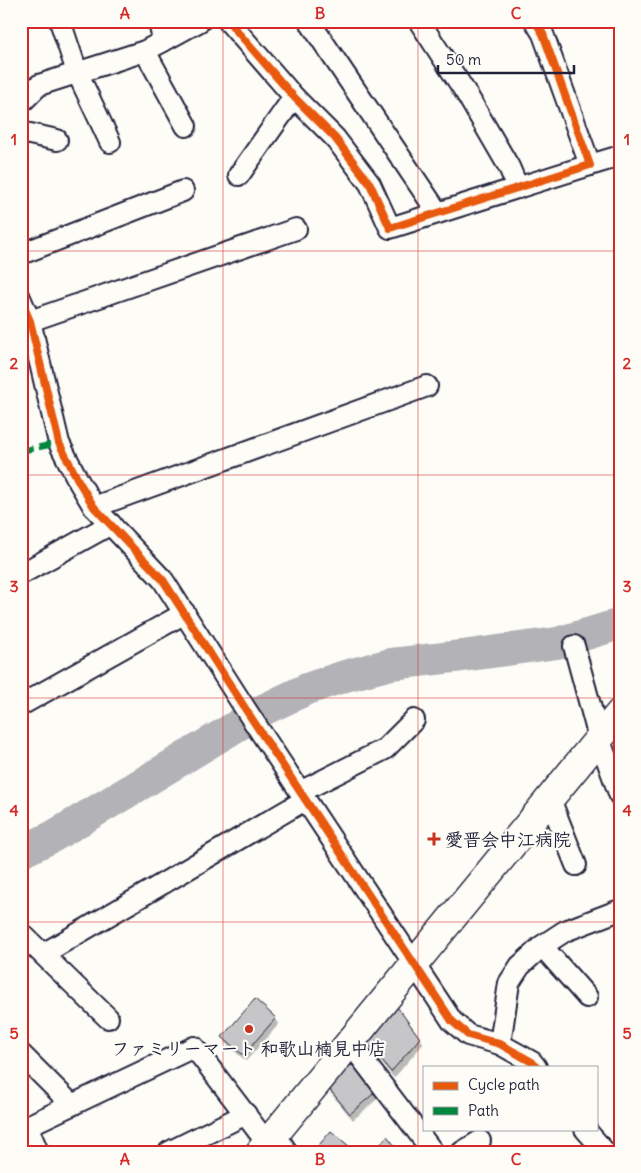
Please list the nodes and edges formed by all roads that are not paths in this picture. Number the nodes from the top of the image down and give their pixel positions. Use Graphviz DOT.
graph roads {
  1 [pos="60,21"];
  2 [pos="159,21"];
  3 [pos="200,21"];
  4 [pos="228,21"];
  5 [pos="309,21"];
  6 [pos="419,21"];
  7 [pos="535,21"];
  8 [pos="163,41"];
  9 [pos="145,51"];
  10 [pos="77,72"];
  11 [pos="294,97"];
  12 [pos="21,103"];
  13 [pos="186,126"];
  14 [pos="21,132"];
  15 [pos="57,140"];
  16 [pos="110,142"];
  17 [pos="620,156"];
  18 [pos="590,165"];
  19 [pos="239,176"];
  20 [pos="518,188"];
  21 [pos="183,191"];
  22 [pos="438,213"];
  23 [pos="296,229"];
  24 [pos="21,254"];
  25 [pos="21,300"];
  26 [pos="30,321"];
  27 [pos="427,386"];
  28 [pos="94,507"];
  29 [pos="111,524"];
  30 [pos="21,574"];
  31 [pos="185,613"];
  32 [pos="574,646"];
  33 [pos="21,705"];
  34 [pos="620,713"];
  35 [pos="414,720"];
  36 [pos="599,738"];
  37 [pos="303,796"];
  38 [pos="620,796"];
  39 [pos="550,799"];
  40 [pos="576,865"];
  41 [pos="620,910"];
  42 [pos="21,933"];
  43 [pos="542,946"];
  44 [pos="43,954"];
  45 [pos="414,965"];
  46 [pos="587,997"];
  47 [pos="108,1018"];
  48 [pos="350,1042"];
  49 [pos="500,1044"];
  50 [pos="21,1054"];
  51 [pos="535,1066"];
  52 [pos="72,1105"];
  53 [pos="246,1114"];
  54 [pos="24,1128"];
  55 [pos="586,1130"];
  56 [pos="480,1141"];
  57 [pos="272,1145"];
  58 [pos="38,1152"];
  59 [pos="169,1152"];
  60 [pos="433,1152"];
  61 [pos="462,1152"];
  62 [pos="605,1152"];
  1 -- 10 [label="street"];
  2 -- 8 [label="street"];
  3 -- 8 [label="street"];
  4 -- 11 [label="street"];
  5 -- 22 [label="street"];
  6 -- 20 [label="street"];
  7 -- 18 [label="street"];
  8 -- 9 [label="street"];
  9 -- 10 [label="street"];
  9 -- 13 [label="street"];
  10 -- 12 [label="street"];
  10 -- 16 [label="street"];
  11 -- 19 [label="street"];
  11 -- 22 [label="street"];
  14 -- 15 [label="street"];
  17 -- 18 [label="street"];
  18 -- 20 [label="street"];
  20 -- 22 [label="street"];
  21 -- 24 [label="street"];
  23 -- 26 [label="street"];
  25 -- 26 [label="street"];
  26 -- 28 [label="street"];
  27 -- 28 [label="street"];
  28 -- 29 [label="street"];
  29 -- 30 [label="street"];
  29 -- 31 [label="street"];
  31 -- 33 [label="street"];
  31 -- 37 [label="street"];
  32 -- 36 [label="street"];
  34 -- 36 [label="street"];
  35 -- 37 [label="street"];
  36 -- 38 [label="street"];
  36 -- 39 [label="street"];
  37 -- 44 [label="street"];
  37 -- 45 [label="street"];
  39 -- 40 [label="street"];
  39 -- 45 [label="street"];
  41 -- 43 [label="street"];
  42 -- 44 [label="street"];
  43 -- 46 [label="street"];
  43 -- 49 [label="street"];
  44 -- 47 [label="street"];
  45 -- 48 [label="street"];
  45 -- 49 [label="street"];
  48 -- 57 [label="street"];
  48 -- 60 [label="street"];
  49 -- 51 [label="street"];
  50 -- 52 [label="street"];
  52 -- 53 [label="street"];
  52 -- 54 [label="street"];
  53 -- 57 [label="street"];
  53 -- 59 [label="street"];
  54 -- 58 [label="street"];
  55 -- 62 [label="street"];
  56 -- 61 [label="street"];
}
